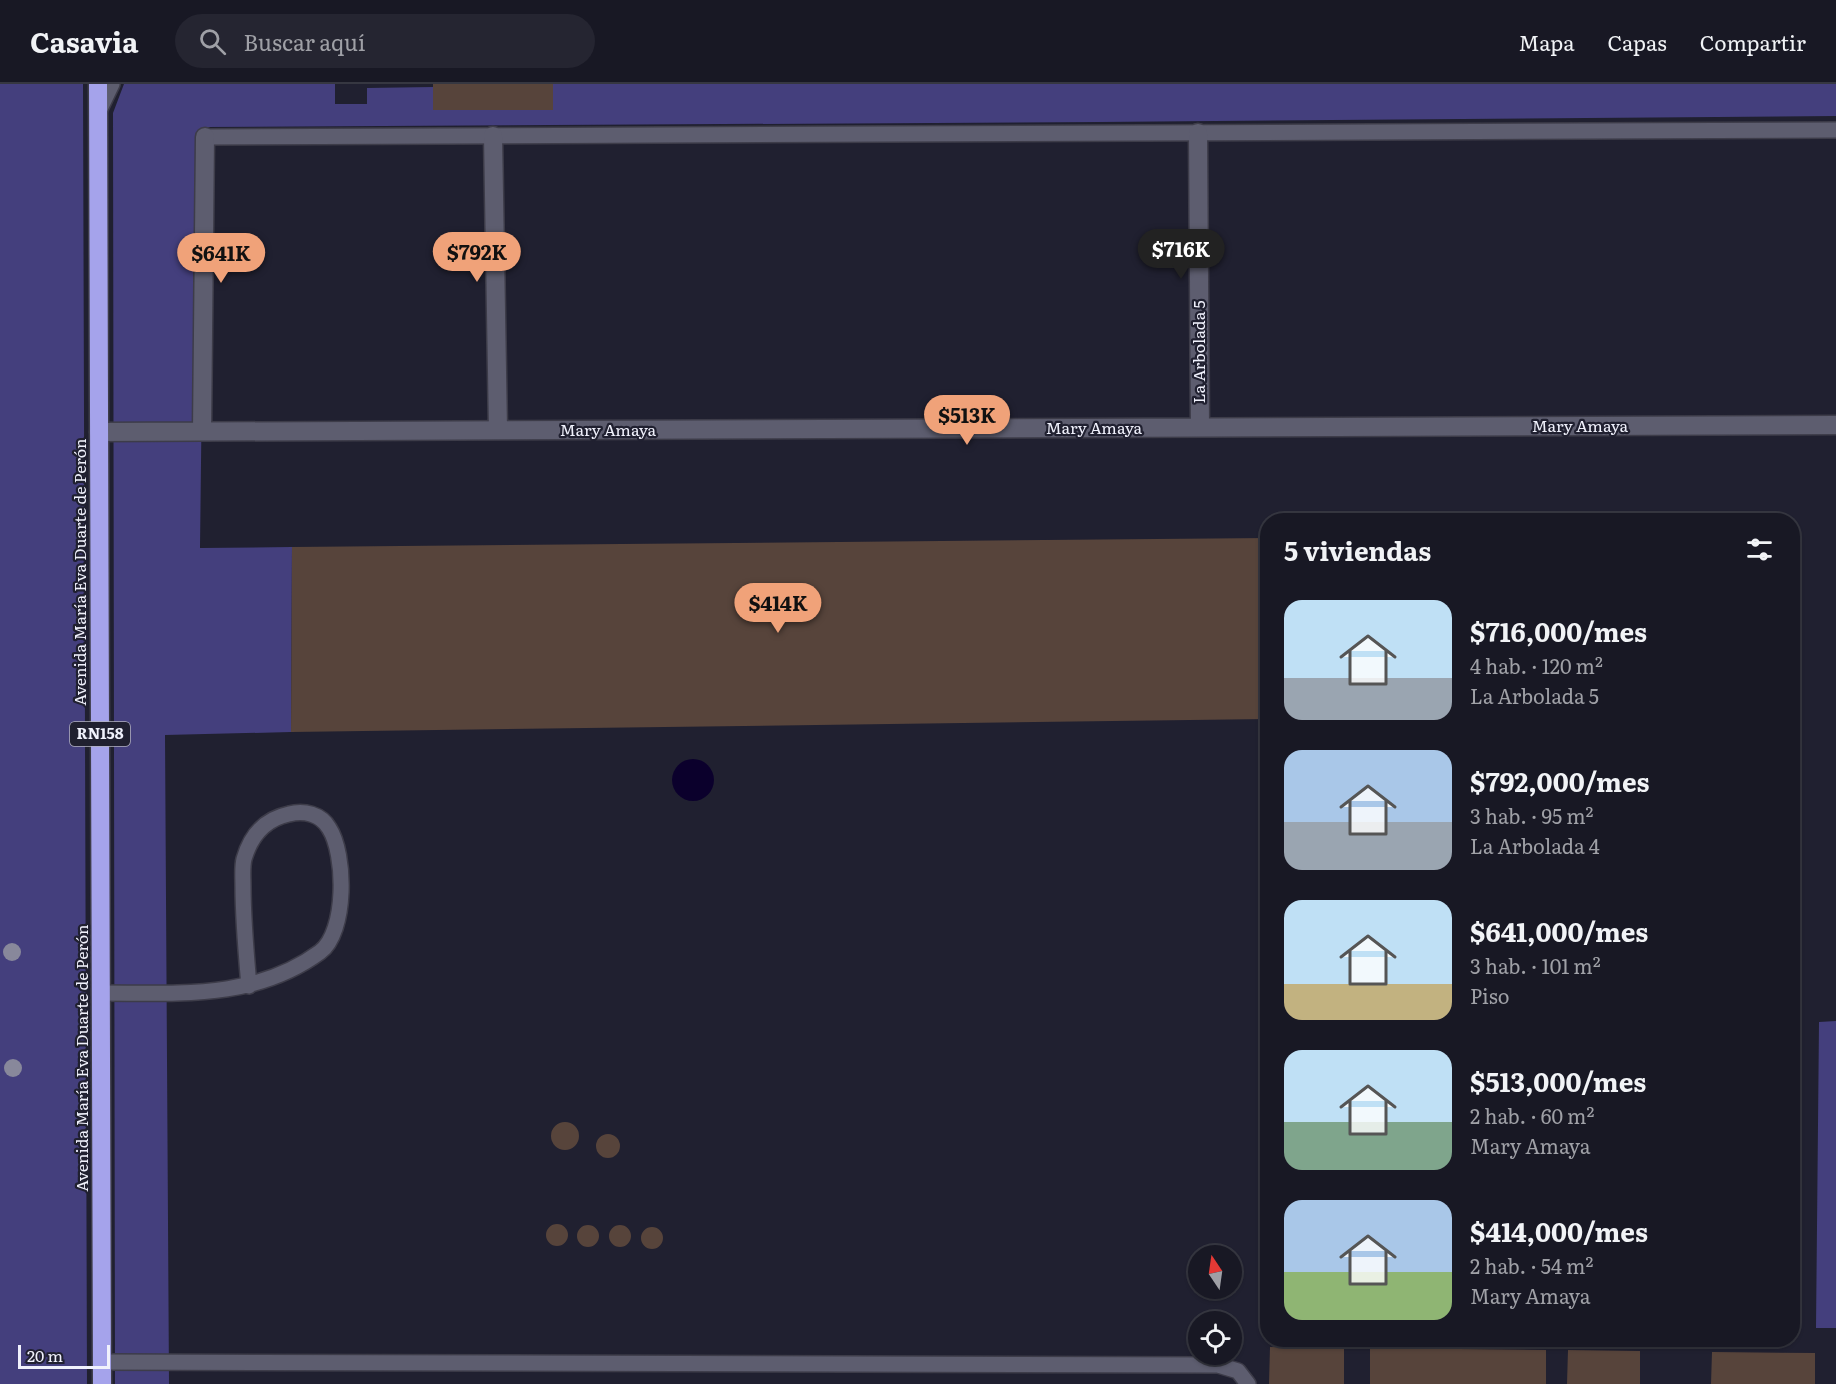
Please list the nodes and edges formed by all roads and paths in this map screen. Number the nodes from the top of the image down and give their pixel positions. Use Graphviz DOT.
graph roads {
  1 [pos="98,84"];
  2 [pos="112,84"];
  3 [pos="98,113"];
  4 [pos="1836,130"];
  5 [pos="1198,132"];
  6 [pos="494,136"];
  7 [pos="205,137"];
  8 [pos="1836,425"];
  9 [pos="1200,427"];
  10 [pos="498,430"];
  11 [pos="202,431"];
  12 [pos="99,432"];
  13 [pos="249,986"];
  14 [pos="101,993"];
  15 [pos="102,1362"];
  16 [pos="102,1384"];
  17 [pos="1248,1384"];
  1 -- 3 [label="highway, Avenida María Eva Duarte de Perón / RN158"];
  2 -- 3 [label="lane"];
  3 -- 12 [label="highway, Avenida María Eva Duarte de Perón / RN158"];
  4 -- 5 [label="lane"];
  5 -- 6 [label="lane"];
  5 -- 9 [label="street, La Arbolada 5"];
  6 -- 7 [label="lane"];
  6 -- 10 [label="street"];
  7 -- 11 [label="street"];
  8 -- 9 [label="street, Mary Amaya"];
  9 -- 10 [label="street, Mary Amaya"];
  10 -- 11 [label="street, Mary Amaya"];
  11 -- 12 [label="street, Mary Amaya"];
  12 -- 14 [label="highway, Avenida María Eva Duarte de Perón / RN158"];
  13 -- 13 [label="lane"];
  13 -- 14 [label="lane"];
  14 -- 15 [label="highway, Avenida María Eva Duarte de Perón / RN158"];
  15 -- 16 [label="highway, Avenida María Eva Duarte de Perón / RN158"];
  15 -- 17 [label="lane"];
}
